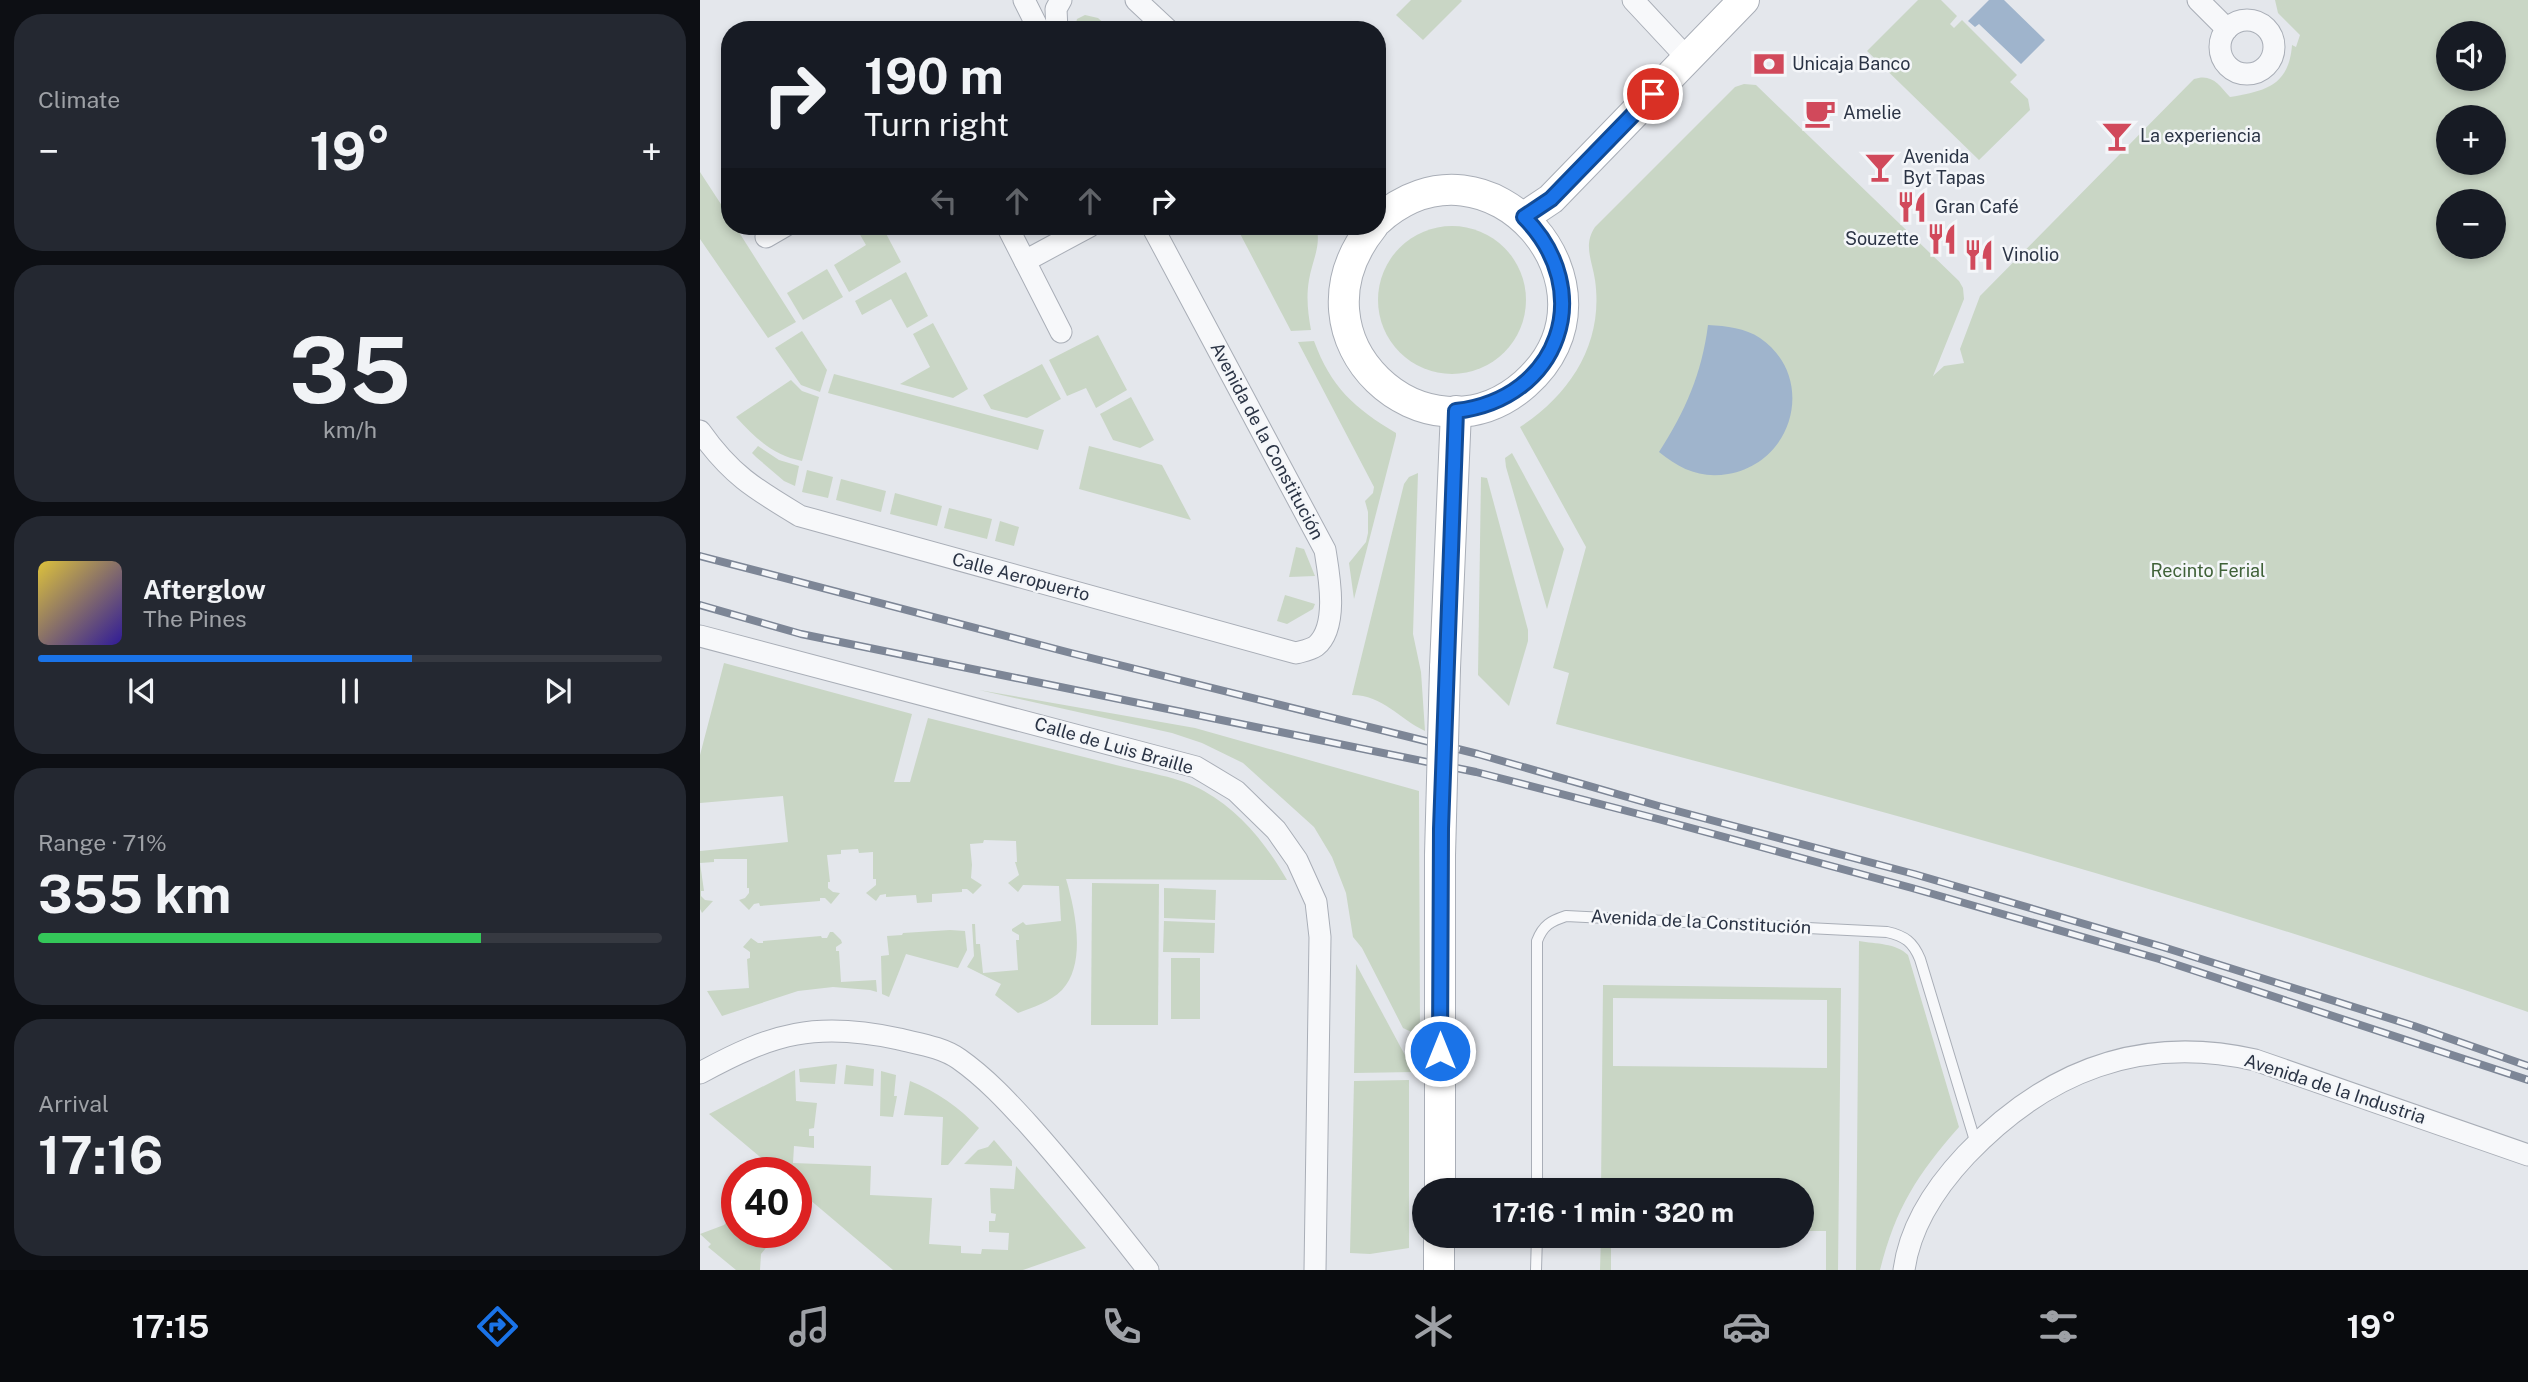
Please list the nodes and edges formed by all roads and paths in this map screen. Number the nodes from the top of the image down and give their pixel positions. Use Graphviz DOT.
graph roads {
  1 [pos="1024,0"];
  2 [pos="1060,0"];
  3 [pos="1136,0"];
  4 [pos="1633,0"];
  5 [pos="1744,0"];
  6 [pos="2198,0"];
  7 [pos="1034,21"];
  8 [pos="1056,21"];
  9 [pos="1158,21"];
  10 [pos="2227,29"];
  11 [pos="1688,59"];
  12 [pos="1386,216"];
  13 [pos="1524,217"];
  14 [pos="769,235"];
  15 [pos="1012,235"];
  16 [pos="1073,235"];
  17 [pos="1157,235"];
  18 [pos="1366,235"];
  19 [pos="766,237"];
  20 [pos="1025,261"];
  21 [pos="1062,332"];
  22 [pos="1456,411"];
  23 [pos="700,431"];
  24 [pos="700,636"];
  25 [pos="1296,653"];
  26 [pos="700,1073"];
  27 [pos="1976,1144"];
  28 [pos="2528,1155"];
  29 [pos="1440,1178"];
  30 [pos="1536,1178"];
  31 [pos="1440,1248"];
  32 [pos="1536,1248"];
  33 [pos="1148,1270"];
  34 [pos="1315,1270"];
  35 [pos="1439,1270"];
  36 [pos="1536,1270"];
  37 [pos="1903,1270"];
  1 -- 7 [label="street"];
  2 -- 8 [label="street"];
  3 -- 9 [label="street"];
  4 -- 11 [label="street"];
  5 -- 11 [label="street"];
  6 -- 10 [label="street"];
  11 -- 13 [label="street"];
  12 -- 13 [label="street"];
  13 -- 22 [label="street"];
  14 -- 19 [label="street"];
  15 -- 20 [label="street"];
  16 -- 20 [label="street"];
  17 -- 25 [label="street, Avenida de la Constitución"];
  18 -- 22 [label="street"];
  20 -- 21 [label="street"];
  22 -- 29 [label="street, bridge"];
  23 -- 25 [label="street, Calle Aeropuerto"];
  24 -- 34 [label="street, Calle de Luis Braille"];
  26 -- 33 [label="street"];
  27 -- 28 [label="street, Avenida de la Industria"];
  27 -- 30 [label="lane, Avenida de la Constitución"];
  27 -- 37 [label="street, Avenida de la Industria"];
  31 -- 35 [label="street"];
  32 -- 36 [label="lane"];
}
